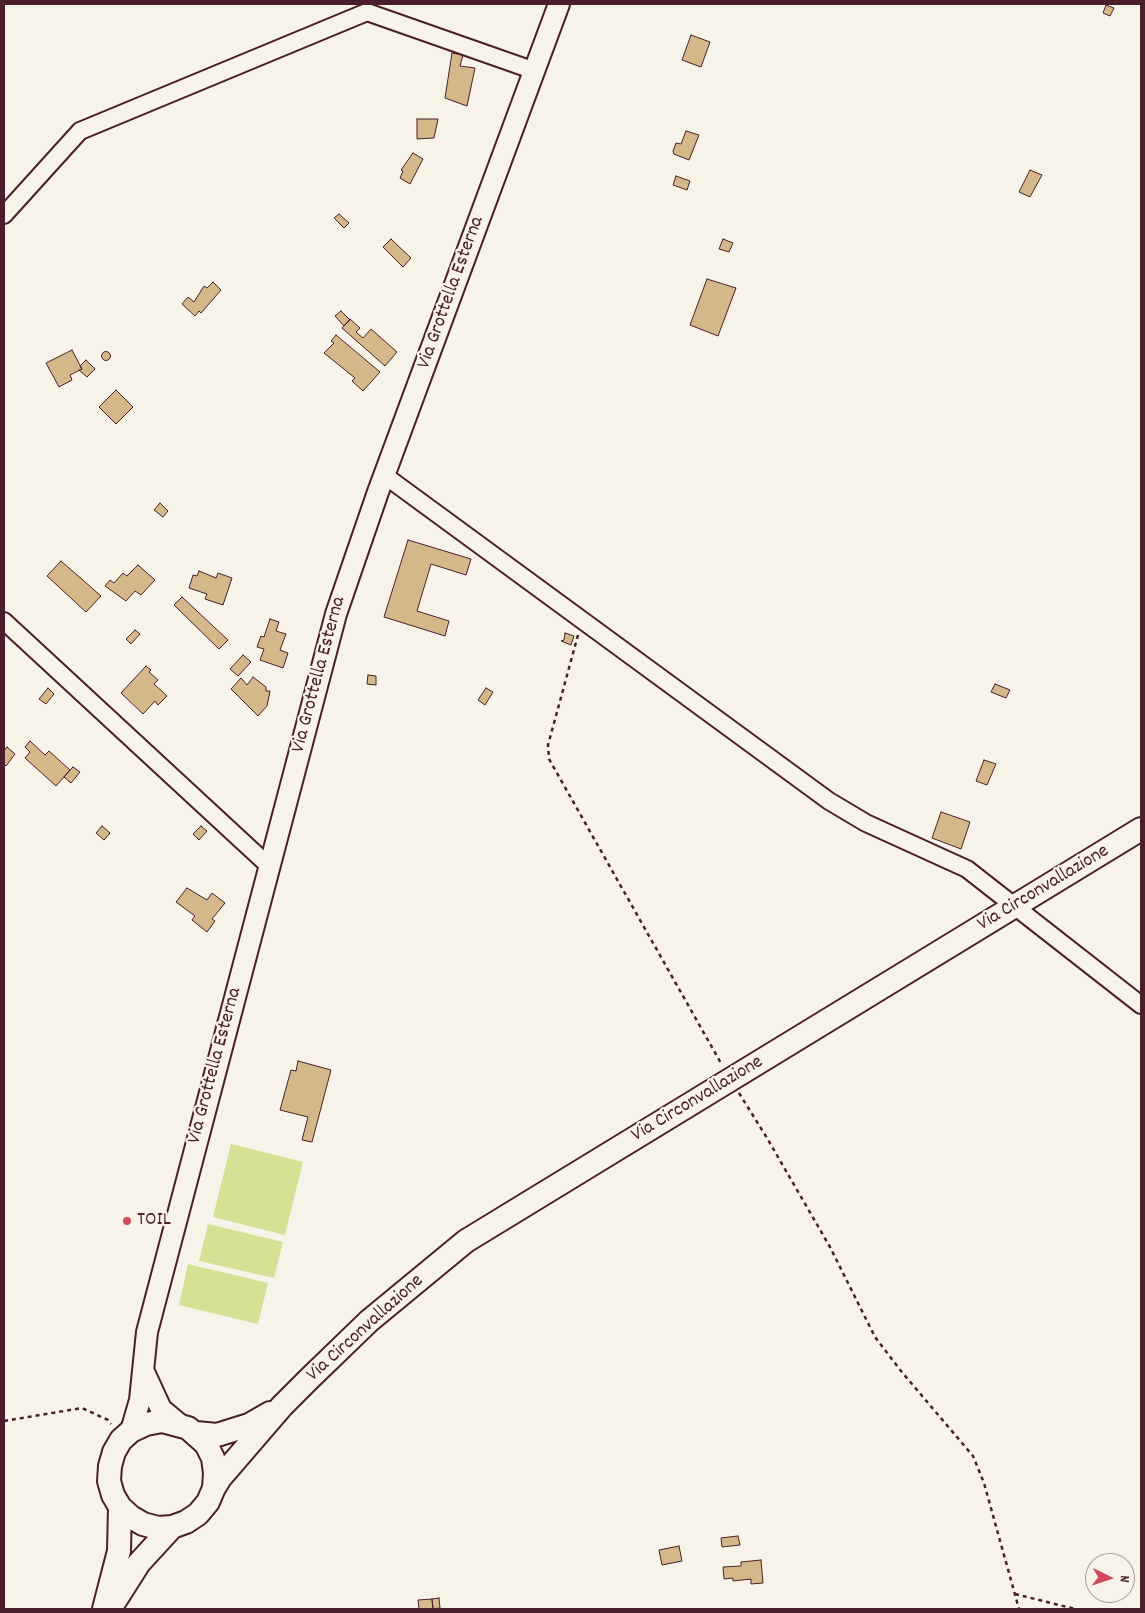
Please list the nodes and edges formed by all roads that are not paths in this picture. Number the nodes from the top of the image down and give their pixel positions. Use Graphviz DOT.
graph roads {
  1 [pos="559,4"];
  2 [pos="368,8"];
  3 [pos="535,72"];
  4 [pos="4,215"];
  5 [pos="384,475"];
  6 [pos="4,621"];
  7 [pos="1141,829"];
  8 [pos="269,866"];
  9 [pos="1016,906"];
  10 [pos="1141,1005"];
  11 [pos="142,1365"];
  12 [pos="282,1406"];
  13 [pos="187,1428"];
  14 [pos="126,1436"];
  15 [pos="214,1488"];
  16 [pos="120,1507"];
  17 [pos="172,1527"];
  18 [pos="104,1609"];
  19 [pos="110,1609"];
  1 -- 3 [label="street, Via Grottella Esterna"];
  2 -- 3 [label="street"];
  2 -- 4 [label="street"];
  3 -- 5 [label="street, Via Grottella Esterna"];
  5 -- 8 [label="street, Via Grottella Esterna"];
  5 -- 9 [label="street"];
  6 -- 8 [label="street"];
  7 -- 9 [label="main road, Via Circonvallazione"];
  8 -- 11 [label="street, Via Grottella Esterna"];
  9 -- 10 [label="street"];
  9 -- 12 [label="main road, Via Circonvallazione"];
  11 -- 13 [label="street"];
  11 -- 14 [label="street, Via Grottella Esterna"];
  12 -- 13 [label="main road"];
  12 -- 15 [label="main road"];
  13 -- 14 [label="main road"];
  13 -- 15 [label="main road"];
  14 -- 16 [label="main road"];
  15 -- 17 [label="main road"];
  16 -- 17 [label="main road"];
  16 -- 18 [label="main road"];
  17 -- 19 [label="main road"];
}
